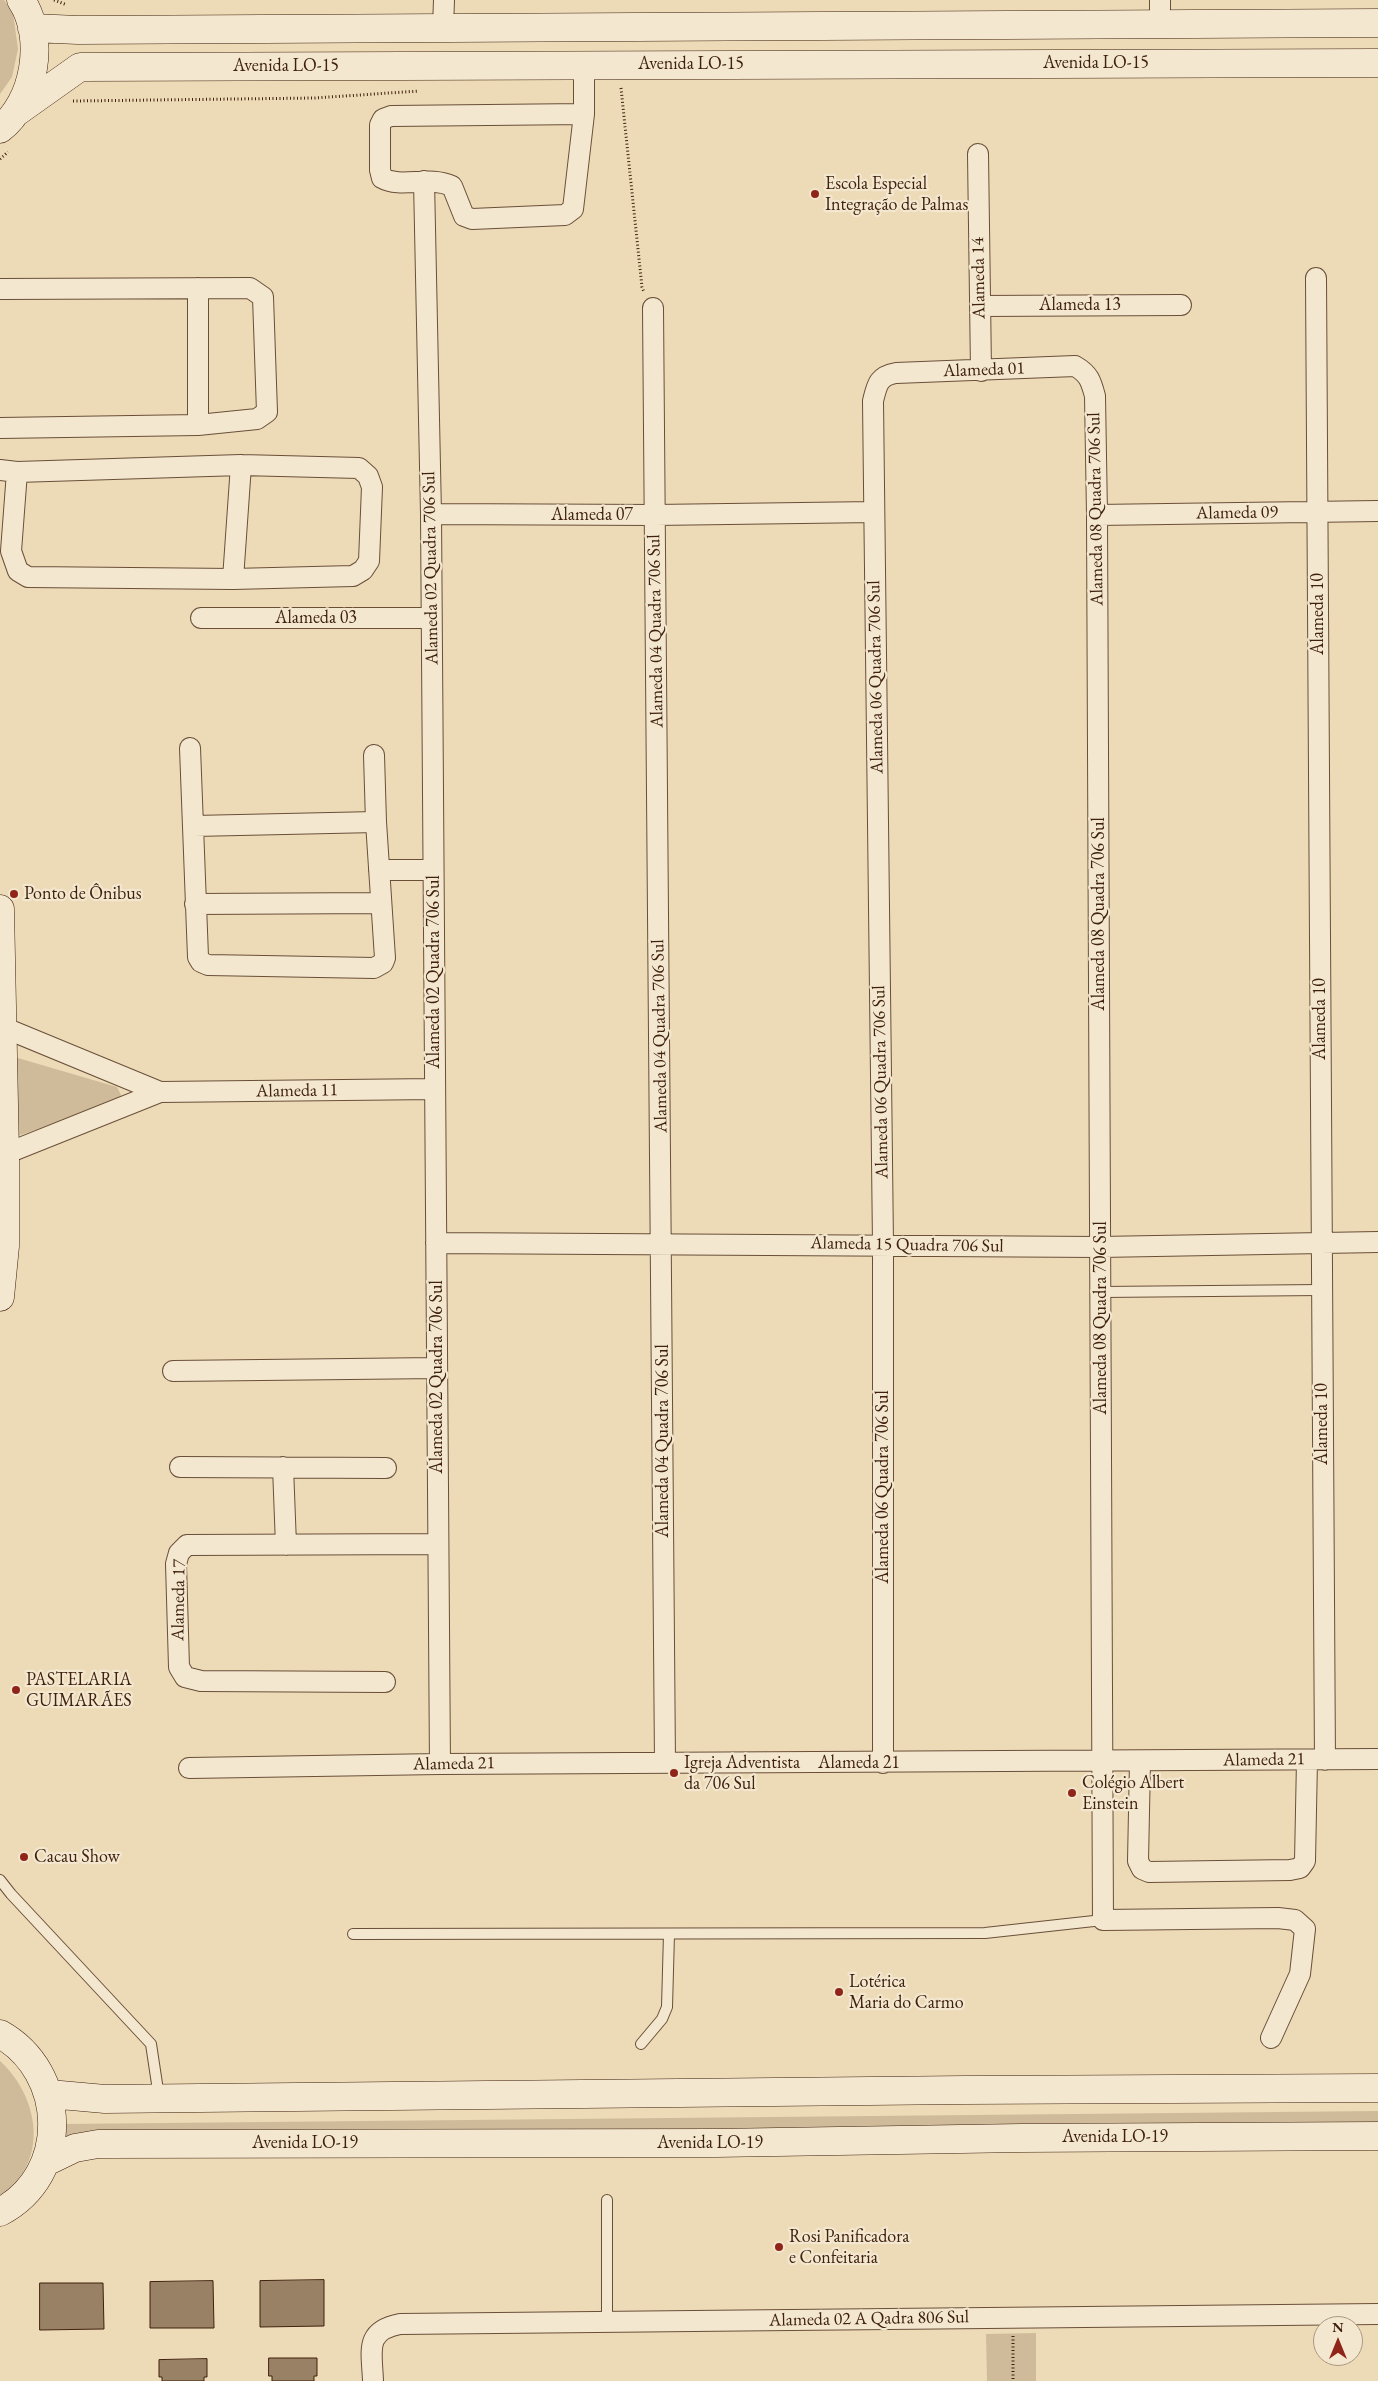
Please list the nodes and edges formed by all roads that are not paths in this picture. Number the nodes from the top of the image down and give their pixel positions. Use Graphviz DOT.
graph roads {
  1 [pos="21,0"];
  2 [pos="444,0"];
  3 [pos="1160,12"];
  4 [pos="1378,23"];
  5 [pos="32,28"];
  6 [pos="443,28"];
  7 [pos="1378,63"];
  8 [pos="584,65"];
  9 [pos="584,114"];
  10 [pos="11,129"];
  11 [pos="978,154"];
  12 [pos="424,181"];
  13 [pos="1316,278"];
  14 [pos="198,288"];
  15 [pos="0,289"];
  16 [pos="1181,305"];
  17 [pos="980,306"];
  18 [pos="653,308"];
  19 [pos="981,371"];
  20 [pos="1095,396"];
  21 [pos="873,401"];
  22 [pos="198,425"];
  23 [pos="0,428"];
  24 [pos="241,465"];
  25 [pos="9,471"];
  26 [pos="1378,511"];
  27 [pos="874,512"];
  28 [pos="1317,512"];
  29 [pos="430,514"];
  30 [pos="655,515"];
  31 [pos="1097,515"];
  32 [pos="233,579"];
  33 [pos="201,618"];
  34 [pos="431,618"];
  35 [pos="190,748"];
  36 [pos="374,755"];
  37 [pos="376,822"];
  38 [pos="194,826"];
  39 [pos="379,870"];
  40 [pos="434,870"];
  41 [pos="380,902"];
  42 [pos="195,904"];
  43 [pos="0,909"];
  44 [pos="1,1027"];
  45 [pos="435,1089"];
  46 [pos="160,1092"];
  47 [pos="3,1155"];
  48 [pos="1321,1242"];
  49 [pos="1378,1242"];
  50 [pos="436,1243"];
  51 [pos="662,1243"];
  52 [pos="883,1244"];
  53 [pos="1100,1246"];
  54 [pos="1321,1290"];
  55 [pos="1101,1292"];
  56 [pos="0,1297"];
  57 [pos="437,1368"];
  58 [pos="172,1371"];
  59 [pos="180,1467"];
  60 [pos="283,1467"];
  61 [pos="386,1468"];
  62 [pos="438,1544"];
  63 [pos="286,1545"];
  64 [pos="385,1682"];
  65 [pos="1316,1760"];
  66 [pos="1378,1760"];
  67 [pos="1104,1762"];
  68 [pos="1140,1762"];
  69 [pos="665,1763"];
  70 [pos="883,1763"];
  71 [pos="440,1764"];
  72 [pos="189,1768"];
  73 [pos="0,1880"];
  74 [pos="1103,1920"];
  75 [pos="353,1934"];
  76 [pos="669,1934"];
  77 [pos="0,2034"];
  78 [pos="1271,2038"];
  79 [pos="642,2044"];
  80 [pos="1378,2088"];
  81 [pos="49,2094"];
  82 [pos="159,2099"];
  83 [pos="1378,2136"];
  84 [pos="46,2162"];
  85 [pos="607,2200"];
  86 [pos="0,2212"];
  87 [pos="1378,2314"];
  88 [pos="607,2322"];
  89 [pos="373,2381"];
  1 -- 5 [label="street"];
  2 -- 6 [label="street"];
  3 -- 4 [label="street, Avenida LO-15"];
  3 -- 6 [label="street, Avenida LO-15"];
  5 -- 6 [label="street, Avenida LO-15"];
  5 -- 10 [label="street"];
  7 -- 8 [label="street, Avenida LO-15"];
  8 -- 9 [label="street"];
  8 -- 10 [label="street, Avenida LO-15"];
  9 -- 12 [label="street"];
  9 -- 12 [label="street"];
  11 -- 17 [label="street, Alameda 14"];
  12 -- 29 [label="street, Alameda 02 Quadra 706 Sul"];
  13 -- 28 [label="street, Alameda 10"];
  14 -- 15 [label="street"];
  14 -- 22 [label="street"];
  14 -- 22 [label="street"];
  16 -- 17 [label="street, Alameda 13"];
  17 -- 19 [label="street, Alameda 14"];
  18 -- 30 [label="street, Alameda 04 Quadra 706 Sul"];
  19 -- 20 [label="street, Alameda 01"];
  19 -- 21 [label="street, Alameda 01"];
  20 -- 31 [label="street, Alameda 08 Quadra 706 Sul"];
  21 -- 27 [label="street, Alameda 06 Quadra 706 Sul"];
  22 -- 23 [label="street"];
  24 -- 25 [label="street"];
  24 -- 32 [label="street"];
  24 -- 32 [label="street"];
  25 -- 32 [label="street"];
  26 -- 28 [label="street, Alameda 09"];
  27 -- 30 [label="street, Alameda 07"];
  27 -- 52 [label="street, Alameda 06 Quadra 706 Sul"];
  28 -- 31 [label="street, Alameda 09"];
  28 -- 48 [label="street, Alameda 10"];
  29 -- 30 [label="street, Alameda 07"];
  29 -- 34 [label="street, Alameda 02 Quadra 706 Sul"];
  30 -- 51 [label="street, Alameda 04 Quadra 706 Sul"];
  31 -- 53 [label="street, Alameda 08 Quadra 706 Sul"];
  33 -- 34 [label="street, Alameda 03"];
  34 -- 40 [label="street, Alameda 02 Quadra 706 Sul"];
  35 -- 38 [label="street"];
  36 -- 37 [label="street"];
  37 -- 38 [label="street"];
  37 -- 39 [label="street"];
  38 -- 42 [label="street"];
  39 -- 40 [label="street"];
  39 -- 41 [label="street"];
  40 -- 45 [label="street, Alameda 02 Quadra 706 Sul"];
  41 -- 42 [label="street"];
  41 -- 42 [label="street"];
  43 -- 44 [label="street"];
  44 -- 46 [label="street, Alameda 11"];
  44 -- 47 [label="street"];
  45 -- 46 [label="street, Alameda 11"];
  45 -- 50 [label="street, Alameda 02 Quadra 706 Sul"];
  46 -- 47 [label="street, Alameda 11"];
  47 -- 56 [label="street"];
  48 -- 49 [label="street, Alameda 15 Quadra 706 Sul"];
  48 -- 53 [label="street, Alameda 15 Quadra 706 Sul"];
  48 -- 54 [label="street, Alameda 10"];
  50 -- 51 [label="street, Alameda 15 Quadra 706 Sul"];
  50 -- 57 [label="street, Alameda 02 Quadra 706 Sul"];
  51 -- 52 [label="street, Alameda 15 Quadra 706 Sul"];
  51 -- 69 [label="street, Alameda 04 Quadra 706 Sul"];
  52 -- 53 [label="street, Alameda 15 Quadra 706 Sul"];
  52 -- 70 [label="street, Alameda 06 Quadra 706 Sul"];
  53 -- 55 [label="street, Alameda 08 Quadra 706 Sul"];
  54 -- 55 [label="lane"];
  54 -- 65 [label="street, Alameda 10"];
  55 -- 67 [label="street, Alameda 08 Quadra 706 Sul"];
  57 -- 58 [label="street"];
  57 -- 62 [label="street, Alameda 02 Quadra 706 Sul"];
  59 -- 60 [label="street"];
  60 -- 61 [label="street"];
  60 -- 63 [label="street"];
  62 -- 63 [label="street, Alameda 17"];
  62 -- 71 [label="street, Alameda 02 Quadra 706 Sul"];
  63 -- 64 [label="street, Alameda 17"];
  65 -- 66 [label="street, Alameda 21"];
  65 -- 68 [label="street, Alameda 21"];
  65 -- 68 [label="street, Alameda 10"];
  67 -- 68 [label="street, Alameda 21"];
  67 -- 70 [label="street, Alameda 21"];
  67 -- 74 [label="street, Alameda 08 Quadra 706 Sul"];
  69 -- 70 [label="street, Alameda 21"];
  69 -- 71 [label="street, Alameda 21"];
  71 -- 72 [label="street, Alameda 21"];
  73 -- 82 [label="lane"];
  74 -- 76 [label="lane"];
  74 -- 78 [label="street"];
  75 -- 76 [label="lane"];
  76 -- 79 [label="lane"];
  77 -- 81 [label="street"];
  80 -- 82 [label="street"];
  81 -- 82 [label="street"];
  81 -- 84 [label="street"];
  83 -- 84 [label="street, Avenida LO-19"];
  84 -- 86 [label="street"];
  85 -- 88 [label="lane"];
  87 -- 88 [label="street, Alameda 02 A Qadra 806 Sul"];
  88 -- 89 [label="street, Alameda 02 A Qadra 806 Sul"];
}
